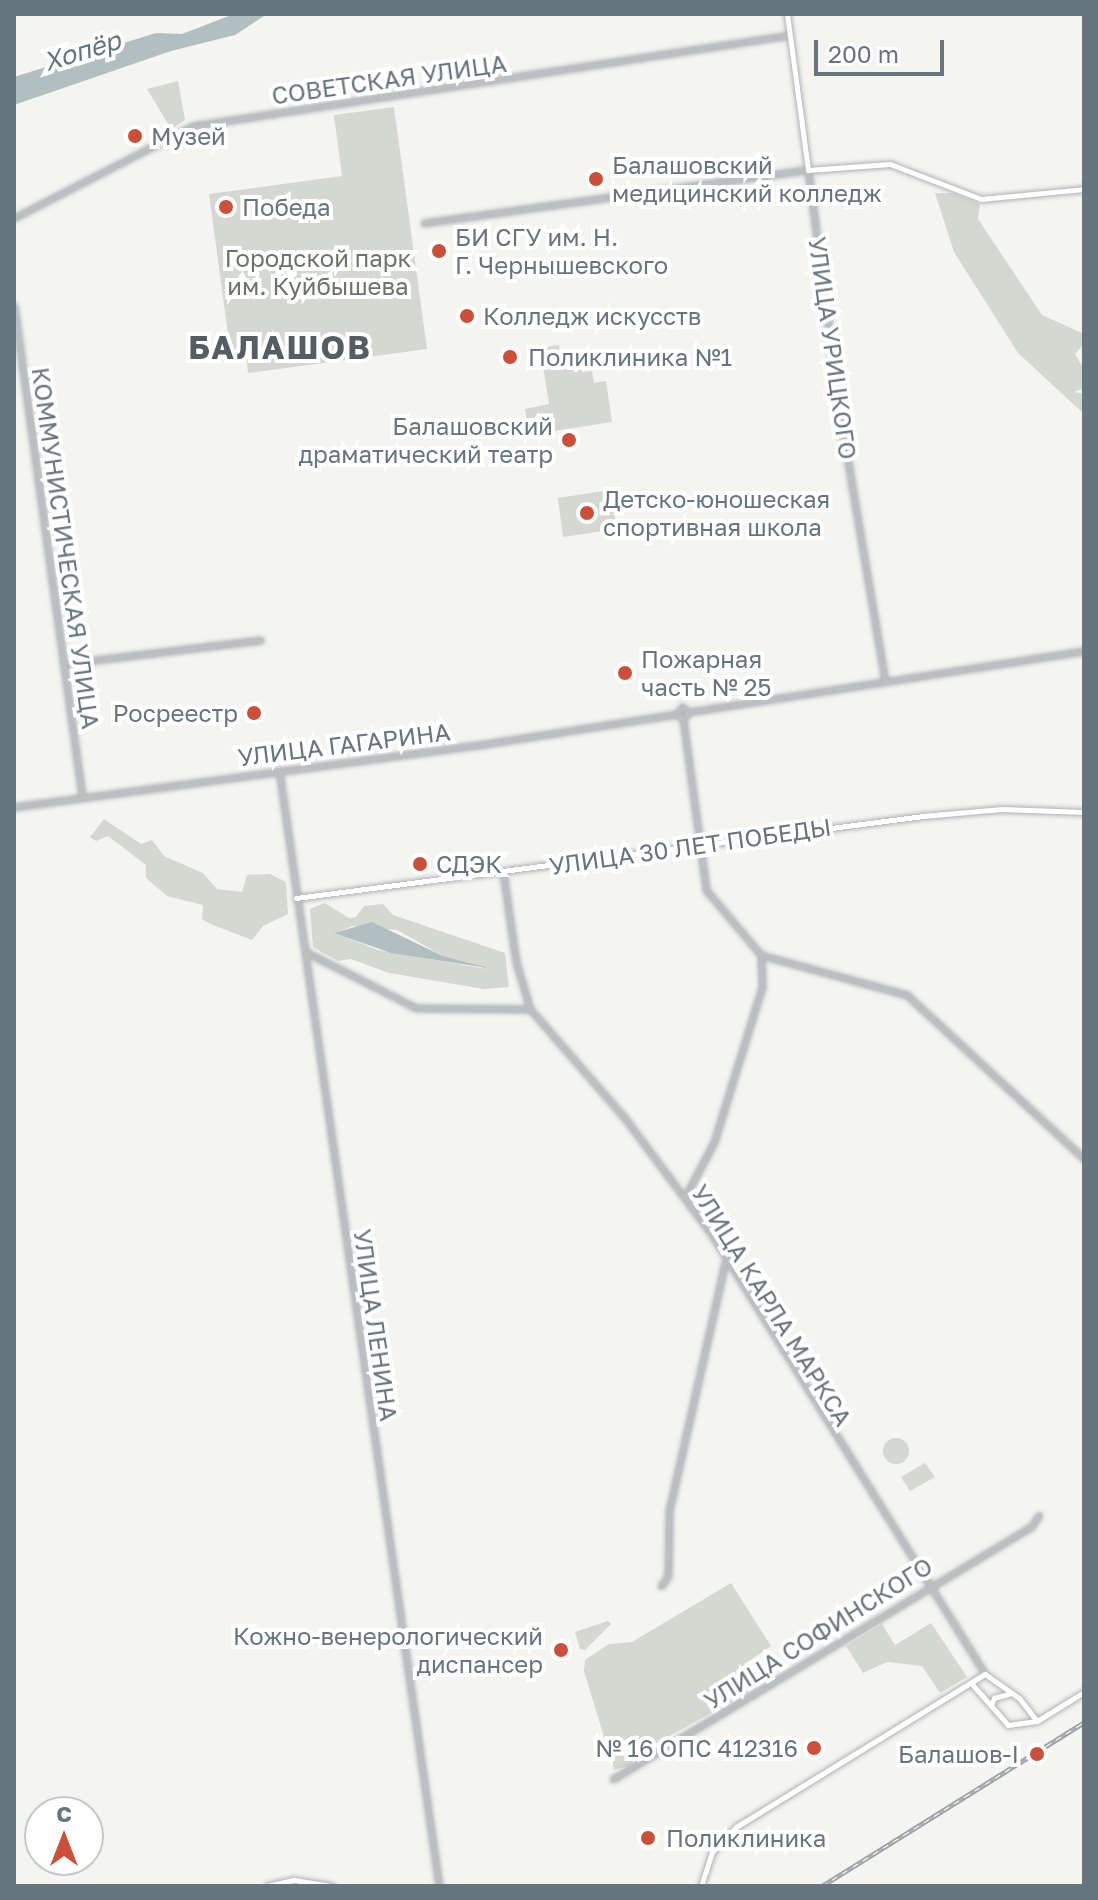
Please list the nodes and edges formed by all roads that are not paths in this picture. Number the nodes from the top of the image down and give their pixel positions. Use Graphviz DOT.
graph roads {
  1 [pos="787,14"];
  2 [pos="790,35"];
  3 [pos="808,170"];
  4 [pos="1084,189"];
  5 [pos="14,218"];
  6 [pos="424,223"];
  7 [pos="14,306"];
  8 [pos="261,640"];
  9 [pos="1084,651"];
  10 [pos="63,664"];
  11 [pos="885,681"];
  12 [pos="689,712"];
  13 [pos="677,714"];
  14 [pos="683,719"];
  15 [pos="279,770"];
  16 [pos="82,796"];
  17 [pos="14,807"];
  18 [pos="1084,812"];
  19 [pos="699,843"];
  20 [pos="503,872"];
  21 [pos="296,898"];
  22 [pos="306,952"];
  23 [pos="761,955"];
  24 [pos="530,1009"];
  25 [pos="1084,1159"];
  26 [pos="685,1197"];
  27 [pos="726,1258"];
  28 [pos="1039,1515"];
  29 [pos="931,1584"];
  30 [pos="661,1586"];
  31 [pos="985,1674"];
  32 [pos="971,1683"];
  33 [pos="1084,1692"];
  34 [pos="1012,1693"];
  35 [pos="990,1706"];
  36 [pos="1037,1721"];
  37 [pos="613,1779"];
  38 [pos="267,1886"];
  39 [pos="333,1886"];
  40 [pos="439,1886"];
  41 [pos="701,1886"];
  1 -- 2 [label="main road, УЛИЦА УРИЦКОГО"];
  2 -- 3 [label="main road, УЛИЦА УРИЦКОГО"];
  2 -- 5 [label="street, СОВЕТСКАЯ УЛИЦА"];
  3 -- 4 [label="main road"];
  3 -- 6 [label="street"];
  3 -- 11 [label="street, УЛИЦА УРИЦКОГО"];
  7 -- 10 [label="street, КОММУНИСТИЧЕСКАЯ УЛИЦА"];
  8 -- 10 [label="street"];
  9 -- 11 [label="street, УЛИЦА ГАГАРИНА"];
  10 -- 16 [label="street, КОММУНИСТИЧЕСКАЯ УЛИЦА"];
  11 -- 12 [label="street, УЛИЦА ГАГАРИНА"];
  12 -- 13 [label="street, УЛИЦА ГАГАРИНА"];
  12 -- 14 [label="street"];
  13 -- 14 [label="street"];
  13 -- 15 [label="street, УЛИЦА ГАГАРИНА"];
  14 -- 19 [label="street"];
  15 -- 16 [label="street, УЛИЦА ГАГАРИНА"];
  15 -- 21 [label="street, УЛИЦА ЛЕНИНА"];
  16 -- 17 [label="street, УЛИЦА ГАГАРИНА"];
  18 -- 19 [label="main road, УЛИЦА 30 ЛЕТ ПОБЕДЫ"];
  19 -- 20 [label="main road, УЛИЦА 30 ЛЕТ ПОБЕДЫ"];
  19 -- 23 [label="street"];
  20 -- 21 [label="main road, УЛИЦА 30 ЛЕТ ПОБЕДЫ"];
  20 -- 24 [label="street, УЛИЦА КАРЛА МАРКСА"];
  21 -- 22 [label="street, УЛИЦА ЛЕНИНА"];
  22 -- 24 [label="street"];
  22 -- 40 [label="street, УЛИЦА ЛЕНИНА"];
  23 -- 25 [label="street"];
  23 -- 26 [label="street"];
  24 -- 26 [label="street, УЛИЦА КАРЛА МАРКСА"];
  26 -- 27 [label="street, УЛИЦА КАРЛА МАРКСА"];
  27 -- 29 [label="street, УЛИЦА КАРЛА МАРКСА"];
  27 -- 30 [label="street"];
  28 -- 29 [label="street, УЛИЦА СОФИНСКОГО"];
  29 -- 31 [label="street, УЛИЦА КАРЛА МАРКСА"];
  29 -- 37 [label="street, УЛИЦА СОФИНСКОГО"];
  31 -- 32 [label="main road"];
  31 -- 34 [label="main road"];
  32 -- 35 [label="main road"];
  32 -- 41 [label="main road"];
  33 -- 36 [label="main road"];
  34 -- 35 [label="main road"];
  34 -- 36 [label="main road"];
  35 -- 36 [label="main road"];
  38 -- 39 [label="main road"];
}
